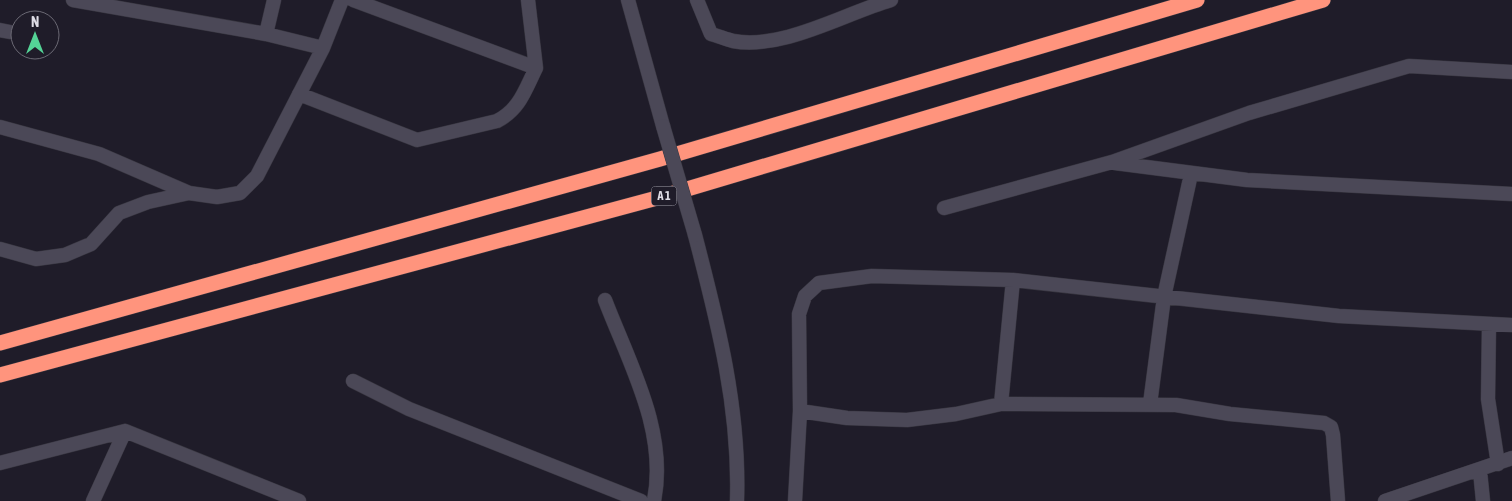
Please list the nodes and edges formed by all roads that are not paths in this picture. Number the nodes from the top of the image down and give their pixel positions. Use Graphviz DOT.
graph roads {
  1 [pos="73,0"];
  2 [pos="274,0"];
  3 [pos="342,0"];
  4 [pos="353,0"];
  5 [pos="528,0"];
  6 [pos="628,0"];
  7 [pos="891,0"];
  8 [pos="1197,0"];
  9 [pos="1323,0"];
  10 [pos="700,4"];
  11 [pos="266,34"];
  12 [pos="323,48"];
  13 [pos="536,68"];
  14 [pos="1512,72"];
  15 [pos="299,94"];
  16 [pos="0,127"];
  17 [pos="1112,162"];
  18 [pos="1191,174"];
  19 [pos="190,192"];
  20 [pos="1512,194"];
  21 [pos="944,208"];
  22 [pos="0,249"];
  23 [pos="1013,280"];
  24 [pos="1164,297"];
  25 [pos="605,300"];
  26 [pos="1489,324"];
  27 [pos="1512,326"];
  28 [pos="0,343"];
  29 [pos="0,375"];
  30 [pos="353,381"];
  31 [pos="1002,404"];
  32 [pos="1150,404"];
  33 [pos="800,411"];
  34 [pos="125,431"];
  35 [pos="1512,458"];
  36 [pos="0,463"];
  37 [pos="1498,464"];
  38 [pos="1480,470"];
  39 [pos="93,501"];
  40 [pos="299,501"];
  41 [pos="641,501"];
  42 [pos="654,501"];
  43 [pos="737,501"];
  44 [pos="795,501"];
  45 [pos="1338,501"];
  46 [pos="1385,501"];
  47 [pos="1483,501"];
  1 -- 11 [label="street"];
  2 -- 11 [label="street"];
  3 -- 12 [label="street"];
  4 -- 13 [label="street"];
  5 -- 13 [label="street"];
  6 -- 43 [label="street, bridge"];
  7 -- 10 [label="street"];
  8 -- 28 [label="highway"];
  9 -- 29 [label="highway, A 1"];
  11 -- 12 [label="street"];
  12 -- 15 [label="street"];
  13 -- 15 [label="street"];
  14 -- 17 [label="street"];
  15 -- 19 [label="street"];
  16 -- 19 [label="street"];
  17 -- 18 [label="street"];
  17 -- 21 [label="street"];
  18 -- 20 [label="street"];
  18 -- 24 [label="street"];
  19 -- 22 [label="street"];
  23 -- 24 [label="street"];
  23 -- 31 [label="street"];
  23 -- 33 [label="street"];
  24 -- 26 [label="street"];
  24 -- 32 [label="street"];
  25 -- 42 [label="street"];
  26 -- 27 [label="street"];
  26 -- 37 [label="street"];
  30 -- 41 [label="street"];
  31 -- 32 [label="street"];
  31 -- 33 [label="street"];
  32 -- 45 [label="street"];
  33 -- 44 [label="street"];
  34 -- 36 [label="street"];
  34 -- 39 [label="street"];
  34 -- 40 [label="street"];
  35 -- 37 [label="street"];
  37 -- 38 [label="street"];
  38 -- 46 [label="street"];
  38 -- 47 [label="street"];
}
